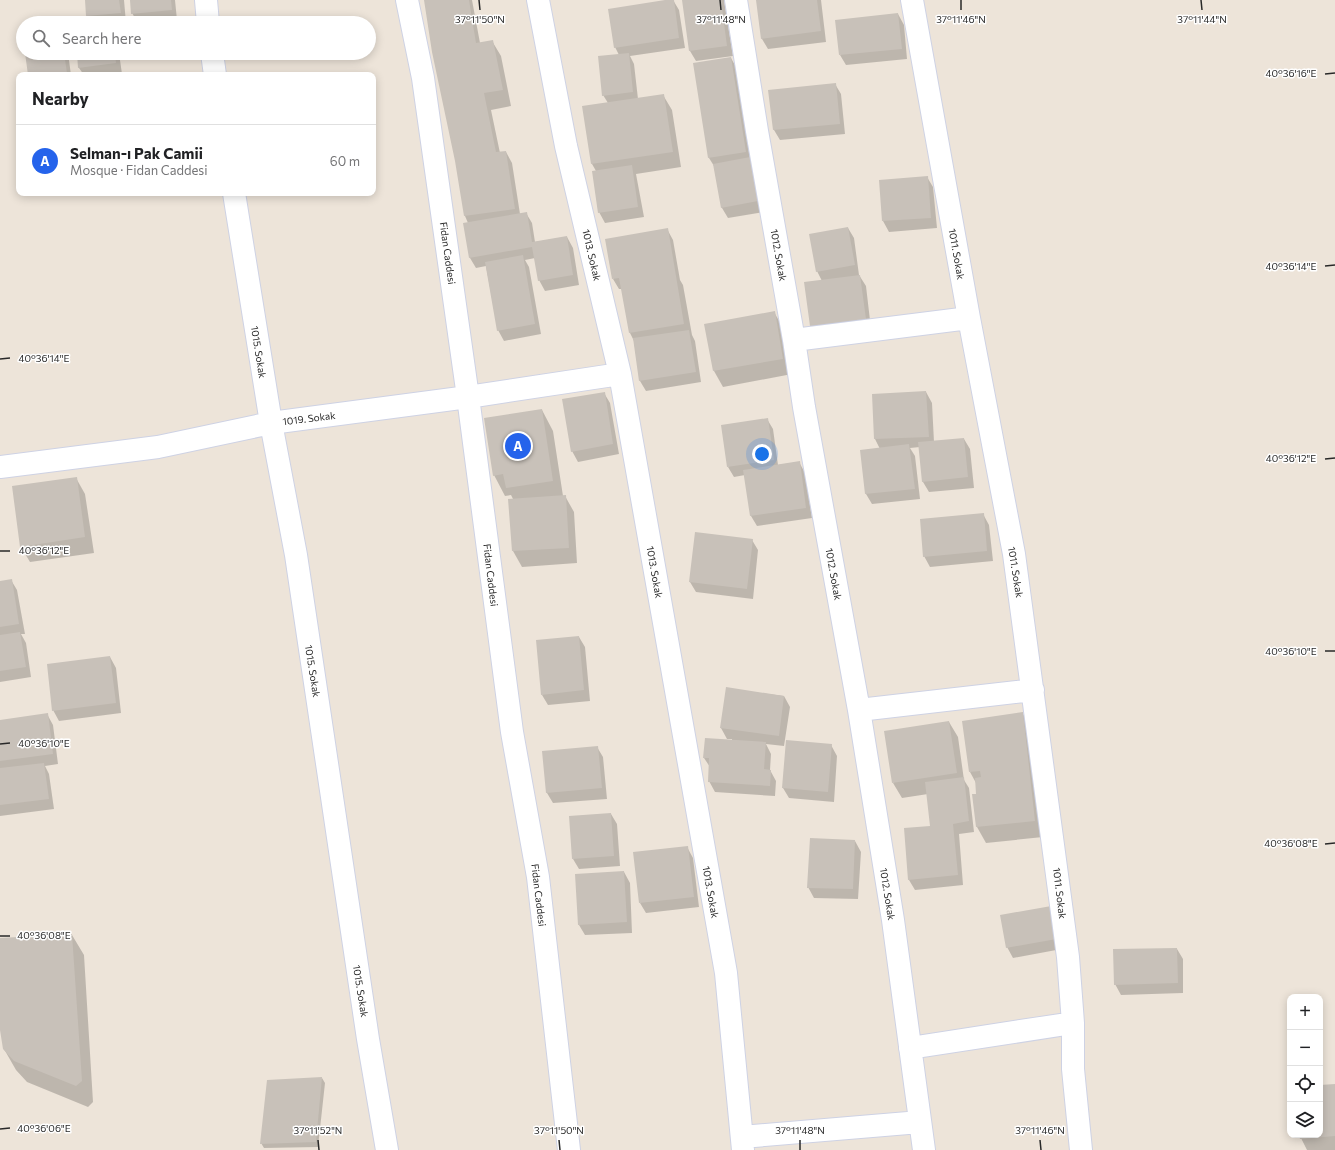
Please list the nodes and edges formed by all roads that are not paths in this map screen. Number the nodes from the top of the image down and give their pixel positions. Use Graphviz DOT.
graph roads {
  1 [pos="206,0"];
  2 [pos="407,0"];
  3 [pos="538,0"];
  4 [pos="736,0"];
  5 [pos="912,0"];
  6 [pos="207,16"];
  7 [pos="213,60"];
  8 [pos="215,72"];
  9 [pos="234,196"];
  10 [pos="969,318"];
  11 [pos="794,340"];
  12 [pos="620,374"];
  13 [pos="468,397"];
  14 [pos="270,423"];
  15 [pos="0,467"];
  16 [pos="1033,690"];
  17 [pos="859,710"];
  18 [pos="1073,1023"];
  19 [pos="910,1048"];
  20 [pos="920,1122"];
  21 [pos="742,1143"];
  22 [pos="387,1150"];
  23 [pos="569,1150"];
  24 [pos="924,1150"];
  25 [pos="1081,1150"];
  1 -- 6 [label="street"];
  2 -- 13 [label="street, Fidan Caddesi"];
  3 -- 12 [label="street, 1013. Sokak"];
  4 -- 11 [label="street, 1012. Sokak"];
  5 -- 10 [label="street, 1011. Sokak"];
  7 -- 8 [label="street"];
  9 -- 14 [label="street, 1015. Sokak"];
  10 -- 11 [label="street"];
  10 -- 16 [label="street, 1011. Sokak"];
  11 -- 17 [label="street, 1012. Sokak"];
  12 -- 13 [label="street, 1019. Sokak"];
  12 -- 21 [label="street, 1013. Sokak"];
  13 -- 14 [label="street, 1019. Sokak"];
  13 -- 23 [label="street, Fidan Caddesi"];
  14 -- 15 [label="street, 1019. Sokak"];
  14 -- 22 [label="street, 1015. Sokak"];
  16 -- 17 [label="street"];
  16 -- 18 [label="street, 1011. Sokak"];
  17 -- 19 [label="street, 1012. Sokak"];
  18 -- 19 [label="street"];
  18 -- 25 [label="street, 1011. Sokak"];
  19 -- 20 [label="street, 1012. Sokak"];
  20 -- 21 [label="street"];
  20 -- 24 [label="street, 1012. Sokak"];
}
